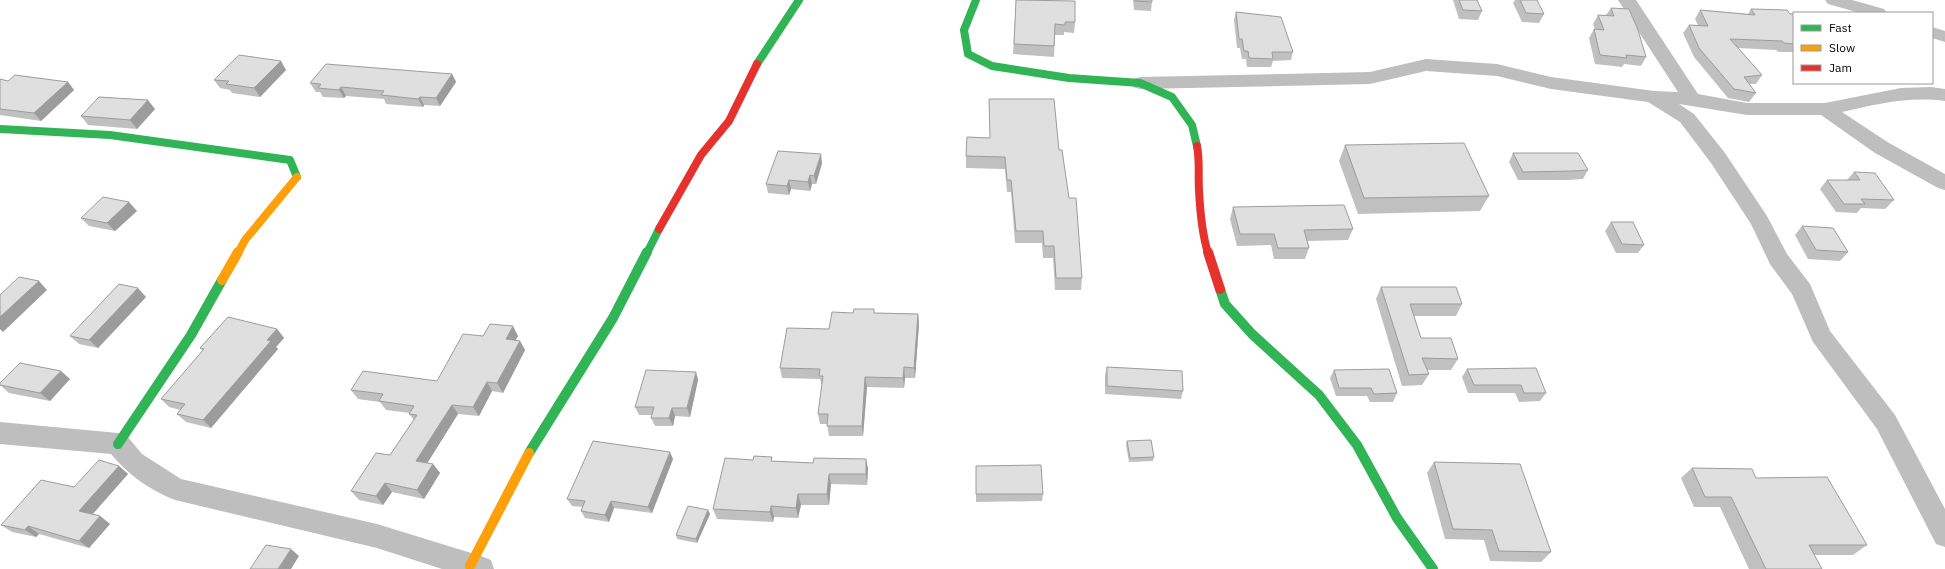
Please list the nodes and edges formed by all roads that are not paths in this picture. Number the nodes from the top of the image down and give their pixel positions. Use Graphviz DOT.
graph roads {
  1 [pos="799,0"];
  2 [pos="976,0"];
  3 [pos="1627,0"];
  4 [pos="1834,0"];
  5 [pos="1875,12"];
  6 [pos="1933,32"];
  7 [pos="1945,37"];
  8 [pos="1140,83"];
  9 [pos="1945,95"];
  10 [pos="1654,97"];
  11 [pos="1692,99"];
  12 [pos="1825,109"];
  13 [pos="0,129"];
  14 [pos="1945,183"];
  15 [pos="0,433"];
  16 [pos="118,444"];
  17 [pos="1945,535"];
  18 [pos="476,567"];
  19 [pos="1433,569"];
  1 -- 18 [label="street"];
  2 -- 8 [label="street"];
  3 -- 11 [label="street"];
  4 -- 5 [label="street"];
  6 -- 7 [label="street"];
  8 -- 10 [label="street"];
  8 -- 19 [label="street"];
  9 -- 12 [label="street"];
  10 -- 11 [label="street"];
  10 -- 17 [label="street"];
  11 -- 12 [label="street"];
  12 -- 14 [label="street"];
  13 -- 16 [label="street"];
  15 -- 16 [label="street"];
  16 -- 18 [label="street"];
}
